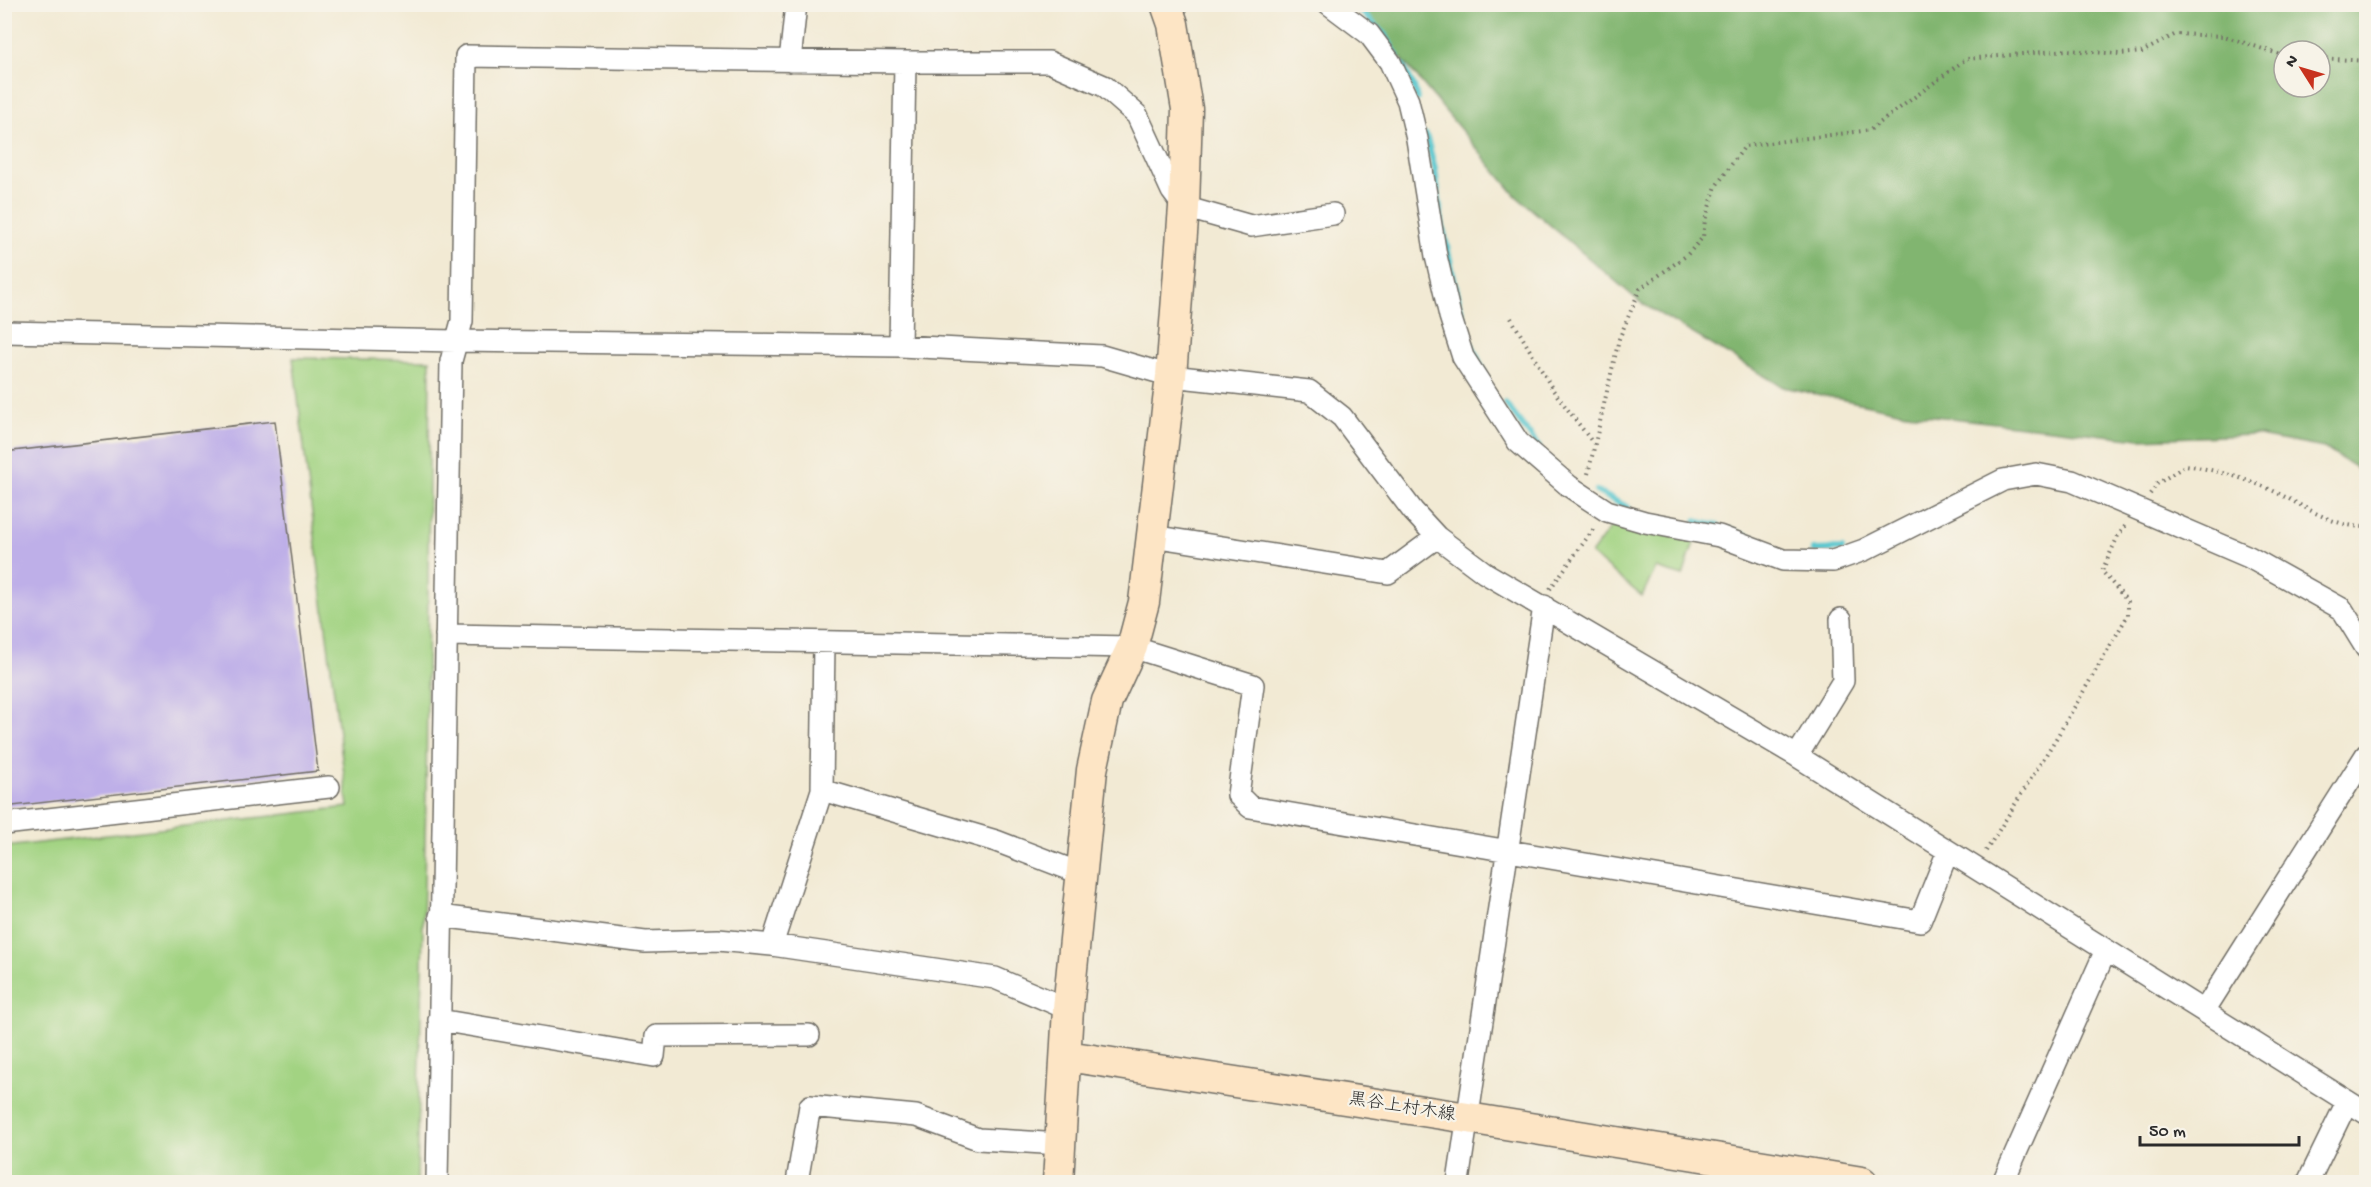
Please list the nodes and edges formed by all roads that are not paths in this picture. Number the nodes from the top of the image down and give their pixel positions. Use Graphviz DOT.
graph roads {
  1 [pos="796,4"];
  2 [pos="1166,4"];
  3 [pos="1329,4"];
  4 [pos="790,61"];
  5 [pos="904,62"];
  6 [pos="1184,207"];
  7 [pos="1333,214"];
  8 [pos="4,332"];
  9 [pos="456,341"];
  10 [pos="900,346"];
  11 [pos="1171,376"];
  12 [pos="1152,536"];
  13 [pos="1437,537"];
  14 [pos="1544,606"];
  15 [pos="1842,619"];
  16 [pos="446,635"];
  17 [pos="824,642"];
  18 [pos="1132,647"];
  19 [pos="2367,648"];
  20 [pos="2367,754"];
  21 [pos="1797,756"];
  22 [pos="329,787"];
  23 [pos="822,790"];
  24 [pos="4,824"];
  25 [pos="1948,851"];
  26 [pos="1507,852"];
  27 [pos="1082,874"];
  28 [pos="440,916"];
  29 [pos="772,945"];
  30 [pos="2106,950"];
  31 [pos="1068,1009"];
  32 [pos="2204,1011"];
  33 [pos="439,1020"];
  34 [pos="809,1035"];
  35 [pos="1067,1056"];
  36 [pos="2347,1102"];
  37 [pos="2367,1113"];
  38 [pos="1468,1118"];
  39 [pos="1061,1144"];
  40 [pos="1824,1179"];
  41 [pos="437,1182"];
  42 [pos="797,1182"];
  43 [pos="1058,1182"];
  44 [pos="1458,1182"];
  45 [pos="1862,1182"];
  46 [pos="2004,1182"];
  47 [pos="2308,1182"];
  1 -- 4 [label="street"];
  2 -- 6 [label="street"];
  3 -- 19 [label="street"];
  4 -- 5 [label="street"];
  4 -- 9 [label="street"];
  5 -- 6 [label="street"];
  5 -- 10 [label="street"];
  6 -- 7 [label="street"];
  6 -- 11 [label="street"];
  8 -- 9 [label="street"];
  9 -- 10 [label="street"];
  9 -- 16 [label="street"];
  10 -- 11 [label="street"];
  11 -- 12 [label="street"];
  11 -- 13 [label="street"];
  12 -- 13 [label="street"];
  12 -- 18 [label="street"];
  13 -- 14 [label="street"];
  14 -- 21 [label="street"];
  14 -- 26 [label="street"];
  15 -- 21 [label="street"];
  16 -- 17 [label="street"];
  16 -- 28 [label="street"];
  17 -- 18 [label="street"];
  17 -- 23 [label="street"];
  18 -- 26 [label="street"];
  18 -- 27 [label="street"];
  20 -- 32 [label="street"];
  21 -- 25 [label="street"];
  22 -- 24 [label="street"];
  23 -- 27 [label="street"];
  23 -- 29 [label="street"];
  25 -- 26 [label="street"];
  25 -- 30 [label="street"];
  26 -- 38 [label="street"];
  27 -- 31 [label="street"];
  28 -- 29 [label="street"];
  28 -- 33 [label="street"];
  29 -- 31 [label="street"];
  30 -- 32 [label="street"];
  30 -- 46 [label="street"];
  31 -- 35 [label="street"];
  32 -- 36 [label="street"];
  33 -- 34 [label="street"];
  33 -- 41 [label="street"];
  35 -- 38 [label="street, 黒谷上村木線"];
  35 -- 39 [label="street"];
  36 -- 37 [label="street"];
  36 -- 47 [label="street"];
  38 -- 40 [label="street, 黒谷上村木線"];
  38 -- 44 [label="street"];
  39 -- 42 [label="street"];
  39 -- 43 [label="street"];
  40 -- 45 [label="street, 黒谷上村木線"];
}
